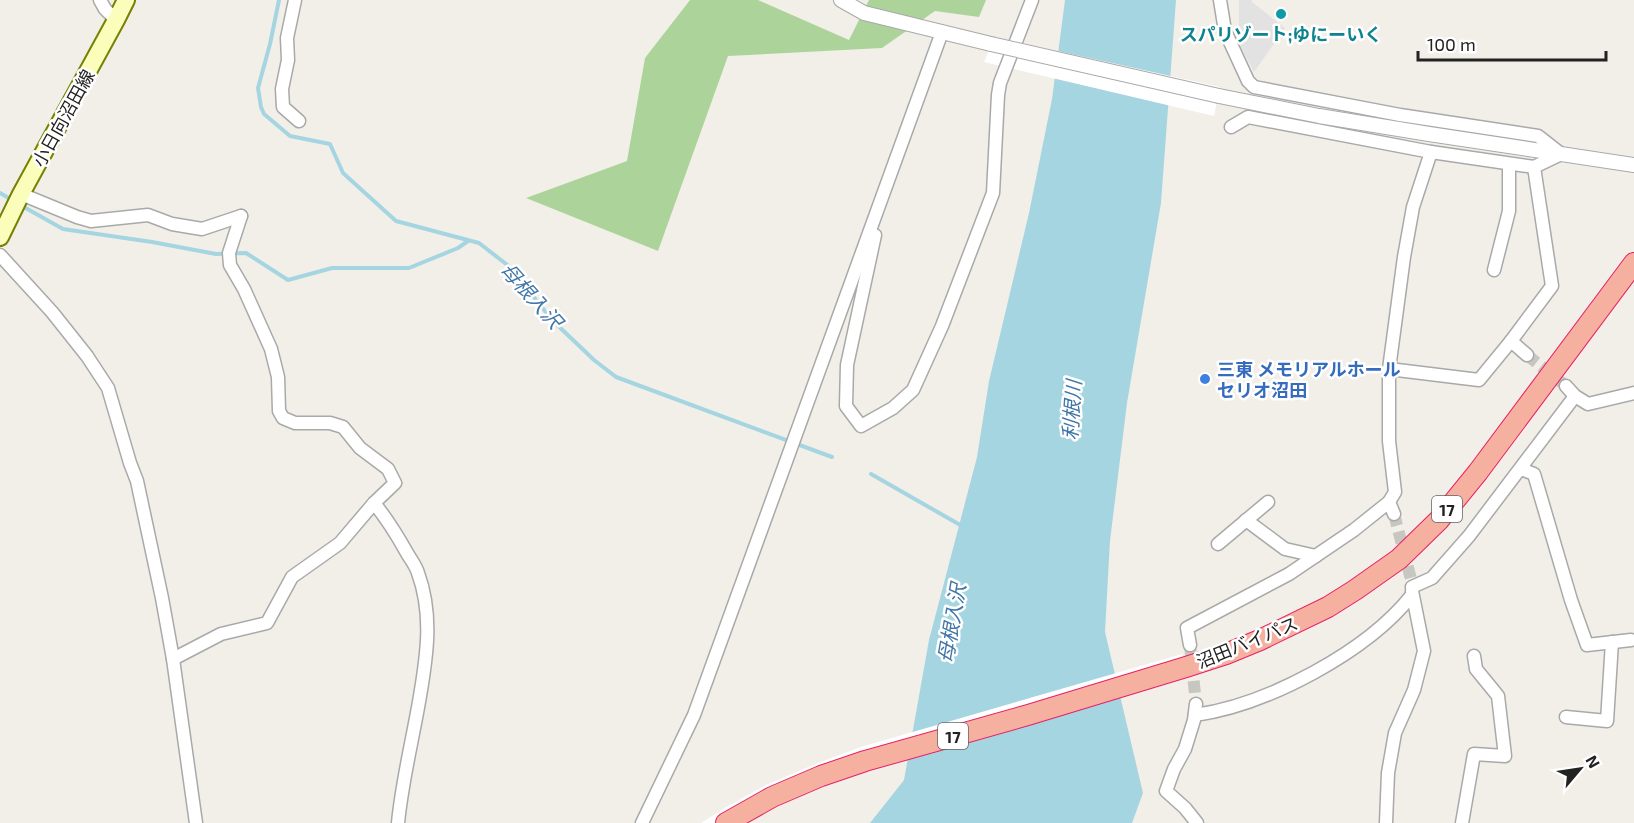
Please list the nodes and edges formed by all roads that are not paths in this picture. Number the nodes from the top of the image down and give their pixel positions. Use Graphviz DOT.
graph roads {
  1 [pos="100,0"];
  2 [pos="126,0"];
  3 [pos="295,0"];
  4 [pos="841,0"];
  5 [pos="1032,0"];
  6 [pos="1220,0"];
  7 [pos="116,20"];
  8 [pos="942,32"];
  9 [pos="299,121"];
  10 [pos="1231,127"];
  11 [pos="1431,152"];
  12 [pos="1561,153"];
  13 [pos="1509,164"];
  14 [pos="1634,165"];
  15 [pos="1534,167"];
  16 [pos="21,194"];
  17 [pos="882,200"];
  18 [pos="0,237"];
  19 [pos="0,255"];
  20 [pos="1634,263"];
  21 [pos="1494,270"];
  22 [pos="1511,341"];
  23 [pos="1527,355"];
  24 [pos="1389,369"];
  25 [pos="1566,386"];
  26 [pos="1634,393"];
  27 [pos="1575,396"];
  28 [pos="1521,469"];
  29 [pos="1268,502"];
  30 [pos="1389,502"];
  31 [pos="374,503"];
  32 [pos="1395,514"];
  33 [pos="1246,520"];
  34 [pos="1218,544"];
  35 [pos="1316,556"];
  36 [pos="1412,589"];
  37 [pos="1631,640"];
  38 [pos="1612,642"];
  39 [pos="1190,645"];
  40 [pos="1474,656"];
  41 [pos="173,659"];
  42 [pos="1566,717"];
  43 [pos="196,823"];
  44 [pos="398,823"];
  45 [pos="642,823"];
  46 [pos="726,823"];
  47 [pos="1197,823"];
  48 [pos="1386,823"];
  49 [pos="1462,823"];
  1 -- 7 [label="street"];
  2 -- 7 [label="main road, 小日向沼田線"];
  3 -- 9 [label="street"];
  4 -- 8 [label="street"];
  5 -- 17 [label="street"];
  6 -- 12 [label="street"];
  7 -- 16 [label="main road, 小日向沼田線"];
  8 -- 12 [label="street, bridge"];
  8 -- 17 [label="street"];
  10 -- 11 [label="street"];
  11 -- 13 [label="street"];
  11 -- 24 [label="street"];
  12 -- 14 [label="street"];
  12 -- 15 [label="street"];
  13 -- 15 [label="street"];
  13 -- 21 [label="street"];
  15 -- 22 [label="street"];
  16 -- 18 [label="main road, 小日向沼田線"];
  16 -- 31 [label="street"];
  17 -- 45 [label="street"];
  19 -- 41 [label="street"];
  20 -- 46 [label="highway, 沼田バイパス / 17"];
  22 -- 23 [label="street"];
  22 -- 24 [label="street"];
  24 -- 30 [label="street"];
  25 -- 27 [label="street"];
  26 -- 27 [label="street"];
  27 -- 28 [label="street"];
  28 -- 36 [label="street"];
  28 -- 38 [label="street"];
  29 -- 33 [label="street"];
  30 -- 32 [label="street"];
  30 -- 35 [label="street"];
  31 -- 41 [label="street"];
  31 -- 44 [label="street"];
  33 -- 34 [label="street"];
  33 -- 35 [label="street"];
  35 -- 39 [label="street"];
  36 -- 47 [label="street"];
  36 -- 48 [label="street"];
  37 -- 38 [label="street"];
  38 -- 42 [label="street"];
  40 -- 49 [label="street"];
  41 -- 43 [label="street"];
}
